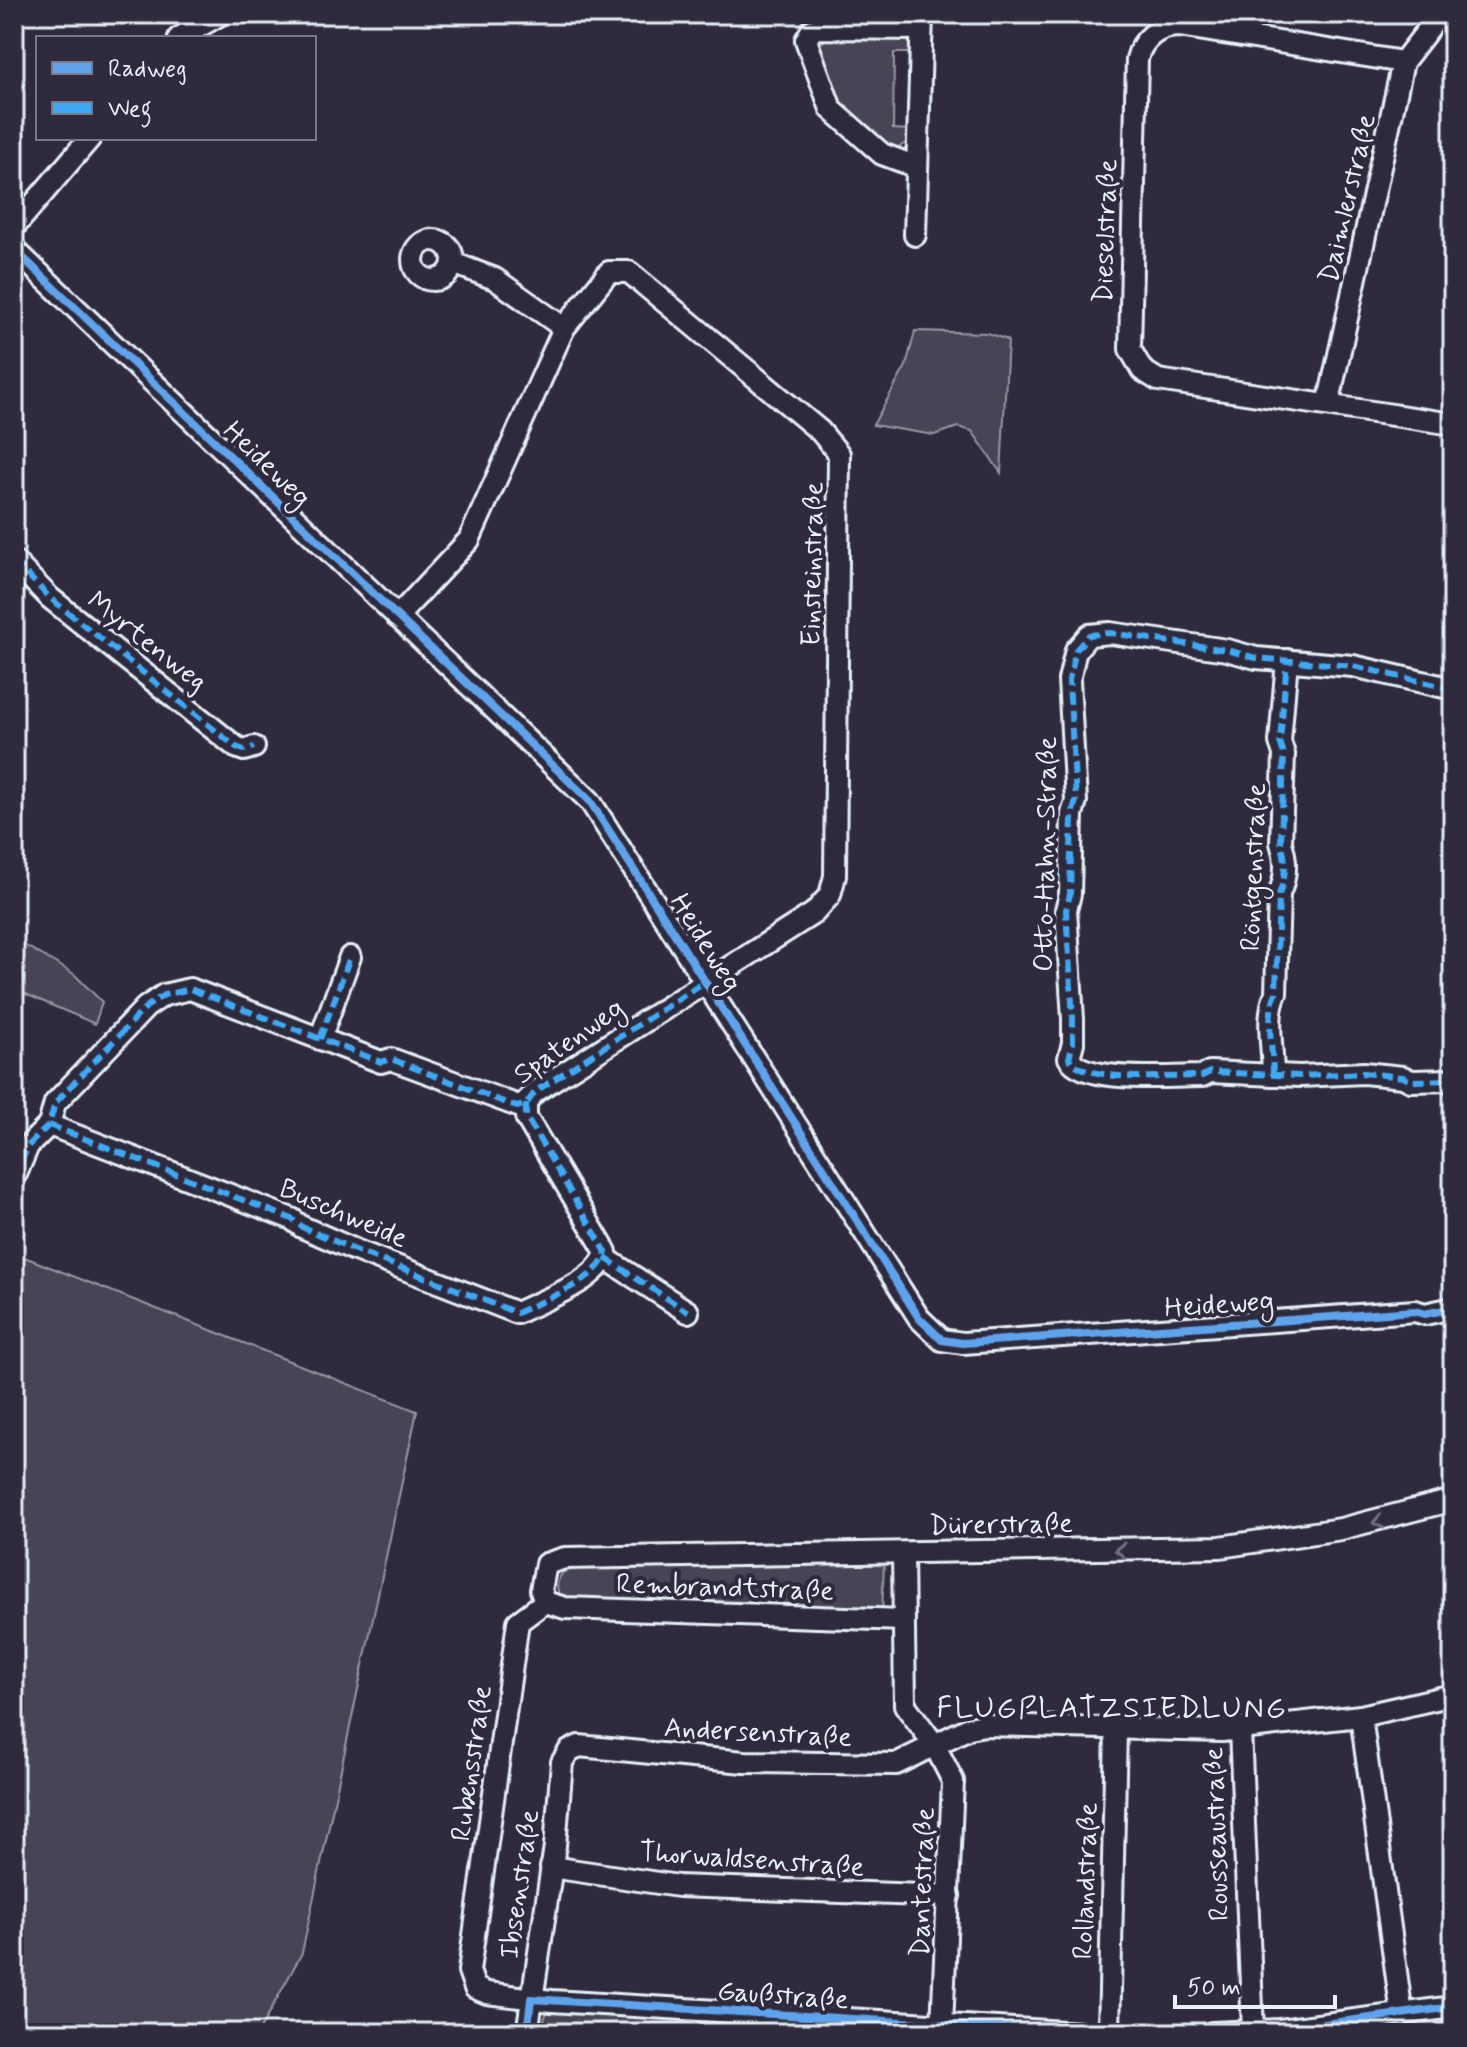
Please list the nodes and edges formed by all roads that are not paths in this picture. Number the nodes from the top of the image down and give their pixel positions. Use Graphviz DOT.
graph roads {
  1 [pos="221,14"];
  2 [pos="1440,14"];
  3 [pos="922,22"];
  4 [pos="182,36"];
  5 [pos="1403,62"];
  6 [pos="88,140"];
  7 [pos="917,167"];
  8 [pos="14,228"];
  9 [pos="915,235"];
  10 [pos="15,251"];
  11 [pos="453,263"];
  12 [pos="564,328"];
  13 [pos="1328,405"];
  14 [pos="1453,424"];
  15 [pos="14,561"];
  16 [pos="397,617"];
  17 [pos="1287,660"];
  18 [pos="1453,689"];
  19 [pos="254,747"];
  20 [pos="350,957"];
  21 [pos="706,981"];
  22 [pos="320,1039"];
  23 [pos="1273,1075"];
  24 [pos="1453,1080"];
  25 [pos="526,1104"];
  26 [pos="49,1125"];
  27 [pos="14,1179"];
  28 [pos="605,1258"];
  29 [pos="1453,1308"];
  30 [pos="688,1312"];
  31 [pos="1453,1500"];
  32 [pos="903,1553"];
  33 [pos="545,1602"];
  34 [pos="904,1620"];
  35 [pos="1453,1695"];
  36 [pos="1361,1716"];
  37 [pos="1116,1730"];
  38 [pos="1240,1730"];
  39 [pos="934,1744"];
  40 [pos="574,1748"];
  41 [pos="551,1867"];
  42 [pos="949,1896"];
  43 [pos="472,1985"];
  44 [pos="531,1999"];
  45 [pos="1453,2007"];
  46 [pos="1402,2015"];
  47 [pos="942,2026"];
  48 [pos="1253,2031"];
  49 [pos="527,2033"];
  50 [pos="1081,2033"];
  51 [pos="1109,2033"];
  52 [pos="1212,2033"];
  1 -- 4 [label="street"];
  2 -- 5 [label="street, Daimlerstraße"];
  3 -- 7 [label="street"];
  3 -- 7 [label="street"];
  5 -- 13 [label="street, Daimlerstraße"];
  5 -- 13 [label="street, Dieselstraße"];
  6 -- 8 [label="street"];
  7 -- 9 [label="street"];
  8 -- 10 [label="street"];
  10 -- 16 [label="street, Heideweg"];
  11 -- 12 [label="street"];
  12 -- 16 [label="street, Einsteinstraße"];
  12 -- 21 [label="street, Einsteinstraße"];
  13 -- 14 [label="street, Dieselstraße"];
  15 -- 19 [label="street, Myrtenweg"];
  16 -- 21 [label="street, Heideweg"];
  17 -- 18 [label="street, Otto-Hahn-Straße"];
  17 -- 23 [label="street, Röntgenstraße"];
  17 -- 23 [label="street, Otto-Hahn-Straße"];
  20 -- 22 [label="street"];
  21 -- 25 [label="street, Spatenweg"];
  21 -- 29 [label="street, Heideweg"];
  22 -- 25 [label="street, Spatenweg"];
  22 -- 26 [label="street, Spatenweg"];
  23 -- 24 [label="street, Otto-Hahn-Straße"];
  25 -- 28 [label="street"];
  26 -- 27 [label="street, Spatenweg"];
  26 -- 28 [label="street, Buschweide"];
  28 -- 30 [label="street"];
  31 -- 32 [label="street, Dürerstraße, one-way"];
  32 -- 33 [label="street, Dürerstraße"];
  32 -- 34 [label="street, Dantestraße"];
  33 -- 34 [label="street, Rembrandtstraße"];
  33 -- 43 [label="street, Rubensstraße"];
  34 -- 39 [label="street, Dantestraße"];
  35 -- 36 [label="street, Andersenstraße"];
  36 -- 38 [label="street, Andersenstraße"];
  36 -- 46 [label="street"];
  37 -- 38 [label="street, Andersenstraße"];
  37 -- 39 [label="street, Andersenstraße"];
  37 -- 51 [label="street, Rollandstraße"];
  38 -- 48 [label="street, Rousseaustraße"];
  39 -- 40 [label="street, Andersenstraße"];
  39 -- 42 [label="street, Dantestraße"];
  40 -- 41 [label="street, Ibsenstraße"];
  41 -- 42 [label="street, Thorwaldsenstraße"];
  41 -- 44 [label="street, Ibsenstraße"];
  42 -- 47 [label="street, Dantestraße"];
  43 -- 44 [label="street, Gaußstraße"];
  44 -- 47 [label="street, Gaußstraße"];
  44 -- 49 [label="street, Ibsenstraße"];
  45 -- 46 [label="street"];
  46 -- 48 [label="street"];
  47 -- 50 [label="street, Gaußstraße"];
  48 -- 52 [label="street"];
}
